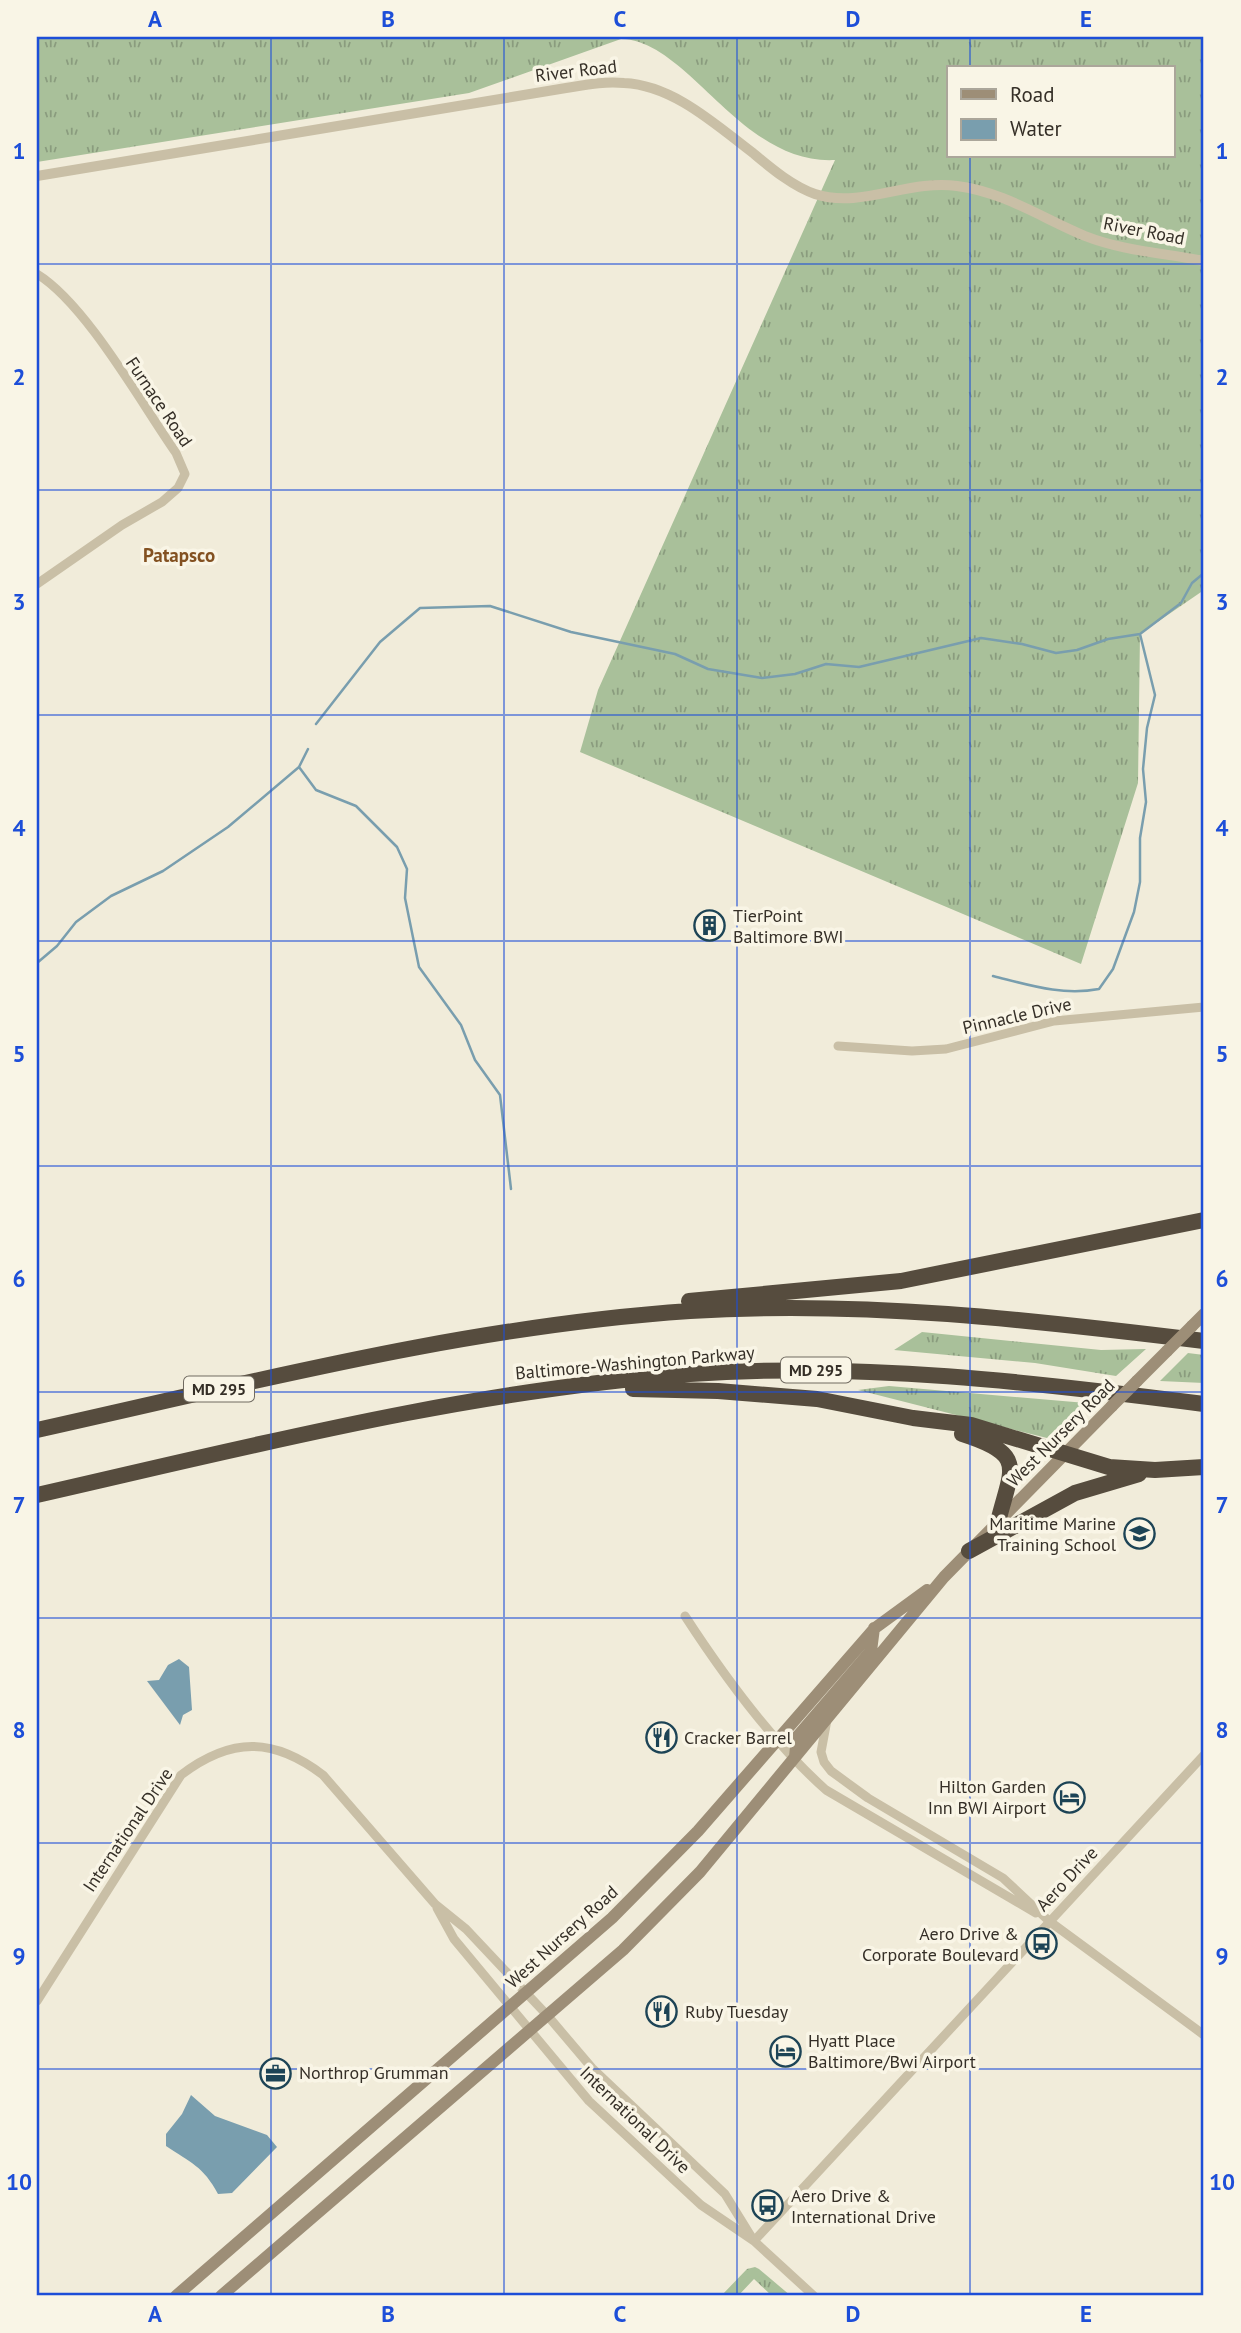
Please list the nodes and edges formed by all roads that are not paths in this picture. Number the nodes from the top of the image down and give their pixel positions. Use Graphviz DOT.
graph roads {
  1 [pos="37,176"];
  2 [pos="1204,261"];
  3 [pos="37,274"];
  4 [pos="37,584"];
  5 [pos="1204,1007"];
  6 [pos="838,1046"];
  7 [pos="1204,1220"];
  8 [pos="1204,1314"];
  9 [pos="511,1330"];
  10 [pos="1204,1341"];
  11 [pos="1204,1404"];
  12 [pos="429,1411"];
  13 [pos="913,1418"];
  14 [pos="37,1430"];
  15 [pos="1065,1454"];
  16 [pos="1204,1467"];
  17 [pos="1155,1470"];
  18 [pos="37,1495"];
  19 [pos="998,1522"];
  20 [pos="969,1551"];
  21 [pos="944,1577"];
  22 [pos="685,1616"];
  23 [pos="874,1628"];
  24 [pos="829,1715"];
  25 [pos="778,1738"];
  26 [pos="1204,1755"];
  27 [pos="795,1758"];
  28 [pos="435,1904"];
  29 [pos="1049,1921"];
  30 [pos="526,1993"];
  31 [pos="37,2001"];
  32 [pos="509,2008"];
  33 [pos="547,2015"];
  34 [pos="528,2031"];
  35 [pos="1204,2035"];
  36 [pos="754,2241"];
  37 [pos="176,2296"];
  38 [pos="221,2296"];
  39 [pos="814,2296"];
  1 -- 2 [label="street, River Road"];
  3 -- 4 [label="street, Furnace Road"];
  5 -- 6 [label="street, Pinnacle Drive"];
  7 -- 9 [label="highway"];
  8 -- 15 [label="main road, West Nursery Road, bridge"];
  9 -- 10 [label="highway, MD 295"];
  9 -- 14 [label="highway, MD 295"];
  11 -- 12 [label="highway, Baltimore-Washington Parkway / MD 295"];
  12 -- 13 [label="highway"];
  12 -- 18 [label="highway, Baltimore-Washington Parkway / MD 295"];
  13 -- 15 [label="highway"];
  13 -- 19 [label="highway"];
  15 -- 17 [label="highway"];
  15 -- 19 [label="main road, West Nursery Road"];
  16 -- 17 [label="highway"];
  17 -- 20 [label="highway"];
  19 -- 20 [label="main road, West Nursery Road"];
  20 -- 21 [label="main road, West Nursery Road"];
  21 -- 23 [label="main road, West Nursery Road"];
  21 -- 24 [label="main road, West Nursery Road"];
  22 -- 25 [label="street"];
  23 -- 25 [label="main road, West Nursery Road"];
  23 -- 27 [label="main road"];
  24 -- 27 [label="main road, West Nursery Road"];
  24 -- 29 [label="street"];
  25 -- 27 [label="street"];
  25 -- 30 [label="main road, West Nursery Road"];
  26 -- 29 [label="street, Aero Drive"];
  27 -- 29 [label="street"];
  27 -- 33 [label="main road, West Nursery Road"];
  28 -- 30 [label="street, International Drive"];
  28 -- 31 [label="street, International Drive"];
  28 -- 32 [label="street, International Drive"];
  29 -- 35 [label="street"];
  29 -- 36 [label="street, Aero Drive"];
  30 -- 32 [label="main road, West Nursery Road"];
  30 -- 33 [label="street, International Drive"];
  32 -- 34 [label="street, International Drive"];
  32 -- 37 [label="main road, West Nursery Road"];
  33 -- 34 [label="main road, West Nursery Road"];
  33 -- 36 [label="street, International Drive"];
  34 -- 36 [label="street, International Drive"];
  34 -- 38 [label="main road, West Nursery Road"];
  36 -- 39 [label="street, International Drive"];
}
